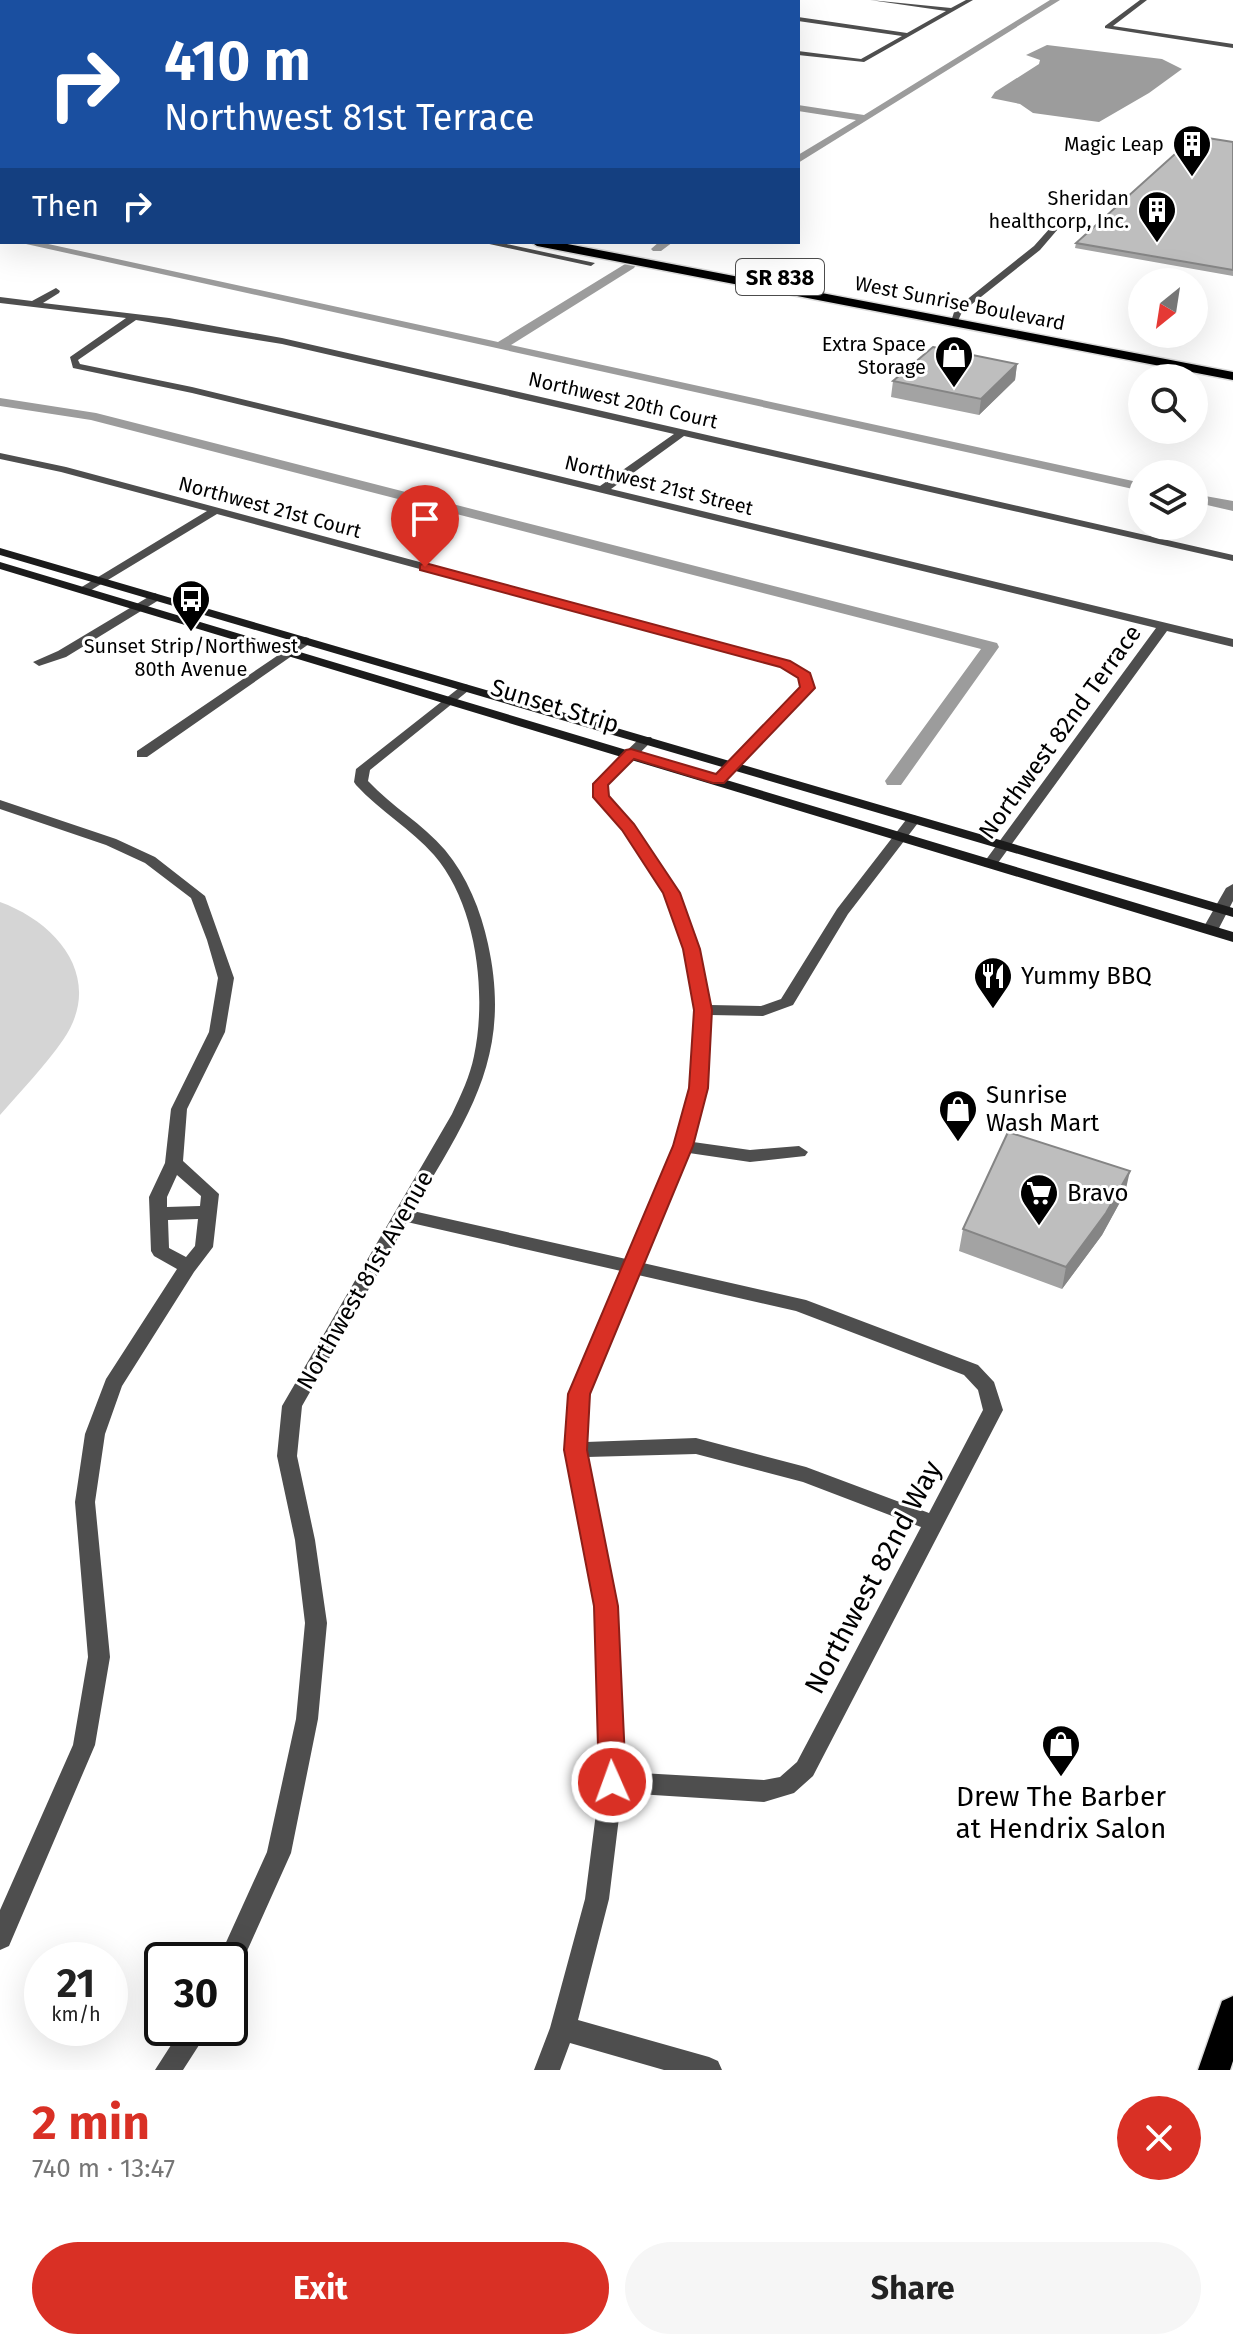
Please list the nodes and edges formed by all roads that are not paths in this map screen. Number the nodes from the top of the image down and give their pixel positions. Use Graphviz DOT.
graph roads {
  1 [pos="873,0"];
  2 [pos="970,0"];
  3 [pos="1144,0"];
  4 [pos="953,10"];
  5 [pos="800,19"];
  6 [pos="910,35"];
  7 [pos="1233,46"];
  8 [pos="800,53"];
  9 [pos="1054,229"];
  10 [pos="494,244"];
  11 [pos="548,244"];
  12 [pos="610,244"];
  13 [pos="591,263"];
  14 [pos="56,291"];
  15 [pos="0,300"];
  16 [pos="34,304"];
  17 [pos="134,317"];
  18 [pos="956,317"];
  19 [pos="1233,362"];
  20 [pos="1233,376"];
  21 [pos="683,432"];
  22 [pos="0,456"];
  23 [pos="603,489"];
  24 [pos="215,511"];
  25 [pos="0,551"];
  26 [pos="1233,558"];
  27 [pos="0,565"];
  28 [pos="100,581"];
  29 [pos="84,590"];
  30 [pos="155,597"];
  31 [pos="139,607"];
  32 [pos="1164,626"];
  33 [pos="305,641"];
  34 [pos="1233,643"];
  35 [pos="290,652"];
  36 [pos="39,662"];
  37 [pos="457,694"];
  38 [pos="646,740"];
  39 [pos="142,754"];
  40 [pos="631,754"];
  41 [pos="733,766"];
  42 [pos="719,780"];
  43 [pos="0,804"];
  44 [pos="914,819"];
  45 [pos="900,836"];
  46 [pos="1004,846"];
  47 [pos="990,864"];
  48 [pos="1233,888"];
  49 [pos="1227,912"];
  50 [pos="1210,930"];
  51 [pos="1233,937"];
  52 [pos="703,1010"];
  53 [pos="683,1146"];
  54 [pos="799,1152"];
  55 [pos="174,1163"];
  56 [pos="209,1203"];
  57 [pos="157,1214"];
  58 [pos="402,1215"];
  59 [pos="631,1266"];
  60 [pos="188,1267"];
  61 [pos="576,1450"];
  62 [pos="932,1523"];
  63 [pos="612,1782"];
  64 [pos="0,1938"];
  65 [pos="238,1942"];
  66 [pos="1233,2012"];
  67 [pos="563,2028"];
  68 [pos="185,2046"];
  69 [pos="168,2070"];
  70 [pos="547,2070"];
  71 [pos="709,2070"];
  72 [pos="1214,2070"];
  1 -- 4 [label="street"];
  2 -- 4 [label="street"];
  3 -- 7 [label="street"];
  4 -- 6 [label="street"];
  5 -- 6 [label="street"];
  6 -- 8 [label="street"];
  9 -- 18 [label="street"];
  10 -- 13 [label="street"];
  11 -- 18 [label="highway, West Sunrise Boulevard / SR 838"];
  12 -- 18 [label="highway, West Sunrise Boulevard / SR 838"];
  14 -- 16 [label="street"];
  15 -- 16 [label="street, Northwest 20th Court"];
  16 -- 17 [label="street, Northwest 20th Court"];
  17 -- 21 [label="street, Northwest 20th Court"];
  17 -- 23 [label="street, Northwest 21st Street"];
  18 -- 19 [label="highway, West Sunrise Boulevard / SR 838"];
  18 -- 20 [label="highway, West Sunrise Boulevard / SR 838"];
  21 -- 23 [label="street"];
  21 -- 26 [label="street, Northwest 20th Court"];
  22 -- 24 [label="street, Northwest 21st Court"];
  23 -- 32 [label="street, Northwest 21st Street"];
  24 -- 28 [label="street"];
  24 -- 41 [label="street, Northwest 21st Court"];
  25 -- 28 [label="street, Sunset Strip"];
  27 -- 29 [label="street, Sunset Strip"];
  28 -- 29 [label="street"];
  28 -- 30 [label="street, Sunset Strip"];
  29 -- 31 [label="street, Sunset Strip"];
  30 -- 31 [label="street"];
  30 -- 33 [label="street, Sunset Strip"];
  31 -- 35 [label="street, Sunset Strip"];
  31 -- 36 [label="street"];
  32 -- 34 [label="street, Northwest 21st Street"];
  32 -- 46 [label="street, Northwest 82nd Terrace"];
  33 -- 35 [label="street"];
  33 -- 37 [label="street, Sunset Strip"];
  35 -- 37 [label="street, Sunset Strip"];
  35 -- 39 [label="street"];
  37 -- 38 [label="street, Sunset Strip"];
  37 -- 40 [label="street, Sunset Strip"];
  37 -- 58 [label="street, Northwest 81st Avenue"];
  38 -- 40 [label="street"];
  38 -- 41 [label="street, Sunset Strip"];
  40 -- 42 [label="street, Sunset Strip"];
  40 -- 52 [label="street"];
  41 -- 42 [label="street"];
  41 -- 44 [label="street, Sunset Strip"];
  42 -- 45 [label="street, Sunset Strip"];
  43 -- 55 [label="street"];
  44 -- 45 [label="street"];
  44 -- 46 [label="street, Sunset Strip"];
  45 -- 47 [label="street, Sunset Strip"];
  45 -- 52 [label="street"];
  46 -- 47 [label="street, Northwest 82nd Terrace"];
  46 -- 49 [label="street, Sunset Strip"];
  47 -- 50 [label="street, Sunset Strip"];
  48 -- 49 [label="street"];
  49 -- 50 [label="street"];
  50 -- 51 [label="street, Sunset Strip"];
  52 -- 53 [label="street"];
  53 -- 54 [label="street"];
  53 -- 59 [label="street"];
  55 -- 56 [label="street"];
  55 -- 57 [label="street"];
  56 -- 57 [label="street"];
  56 -- 60 [label="street"];
  57 -- 60 [label="street"];
  58 -- 59 [label="street"];
  58 -- 65 [label="street, Northwest 81st Avenue"];
  59 -- 61 [label="street"];
  59 -- 62 [label="street, Northwest 82nd Way"];
  60 -- 64 [label="street"];
  61 -- 62 [label="street"];
  61 -- 63 [label="street"];
  62 -- 63 [label="street, Northwest 82nd Way"];
  63 -- 67 [label="street"];
  66 -- 72 [label="main road"];
  67 -- 70 [label="street"];
  67 -- 71 [label="street"];
  68 -- 69 [label="street"];
}
